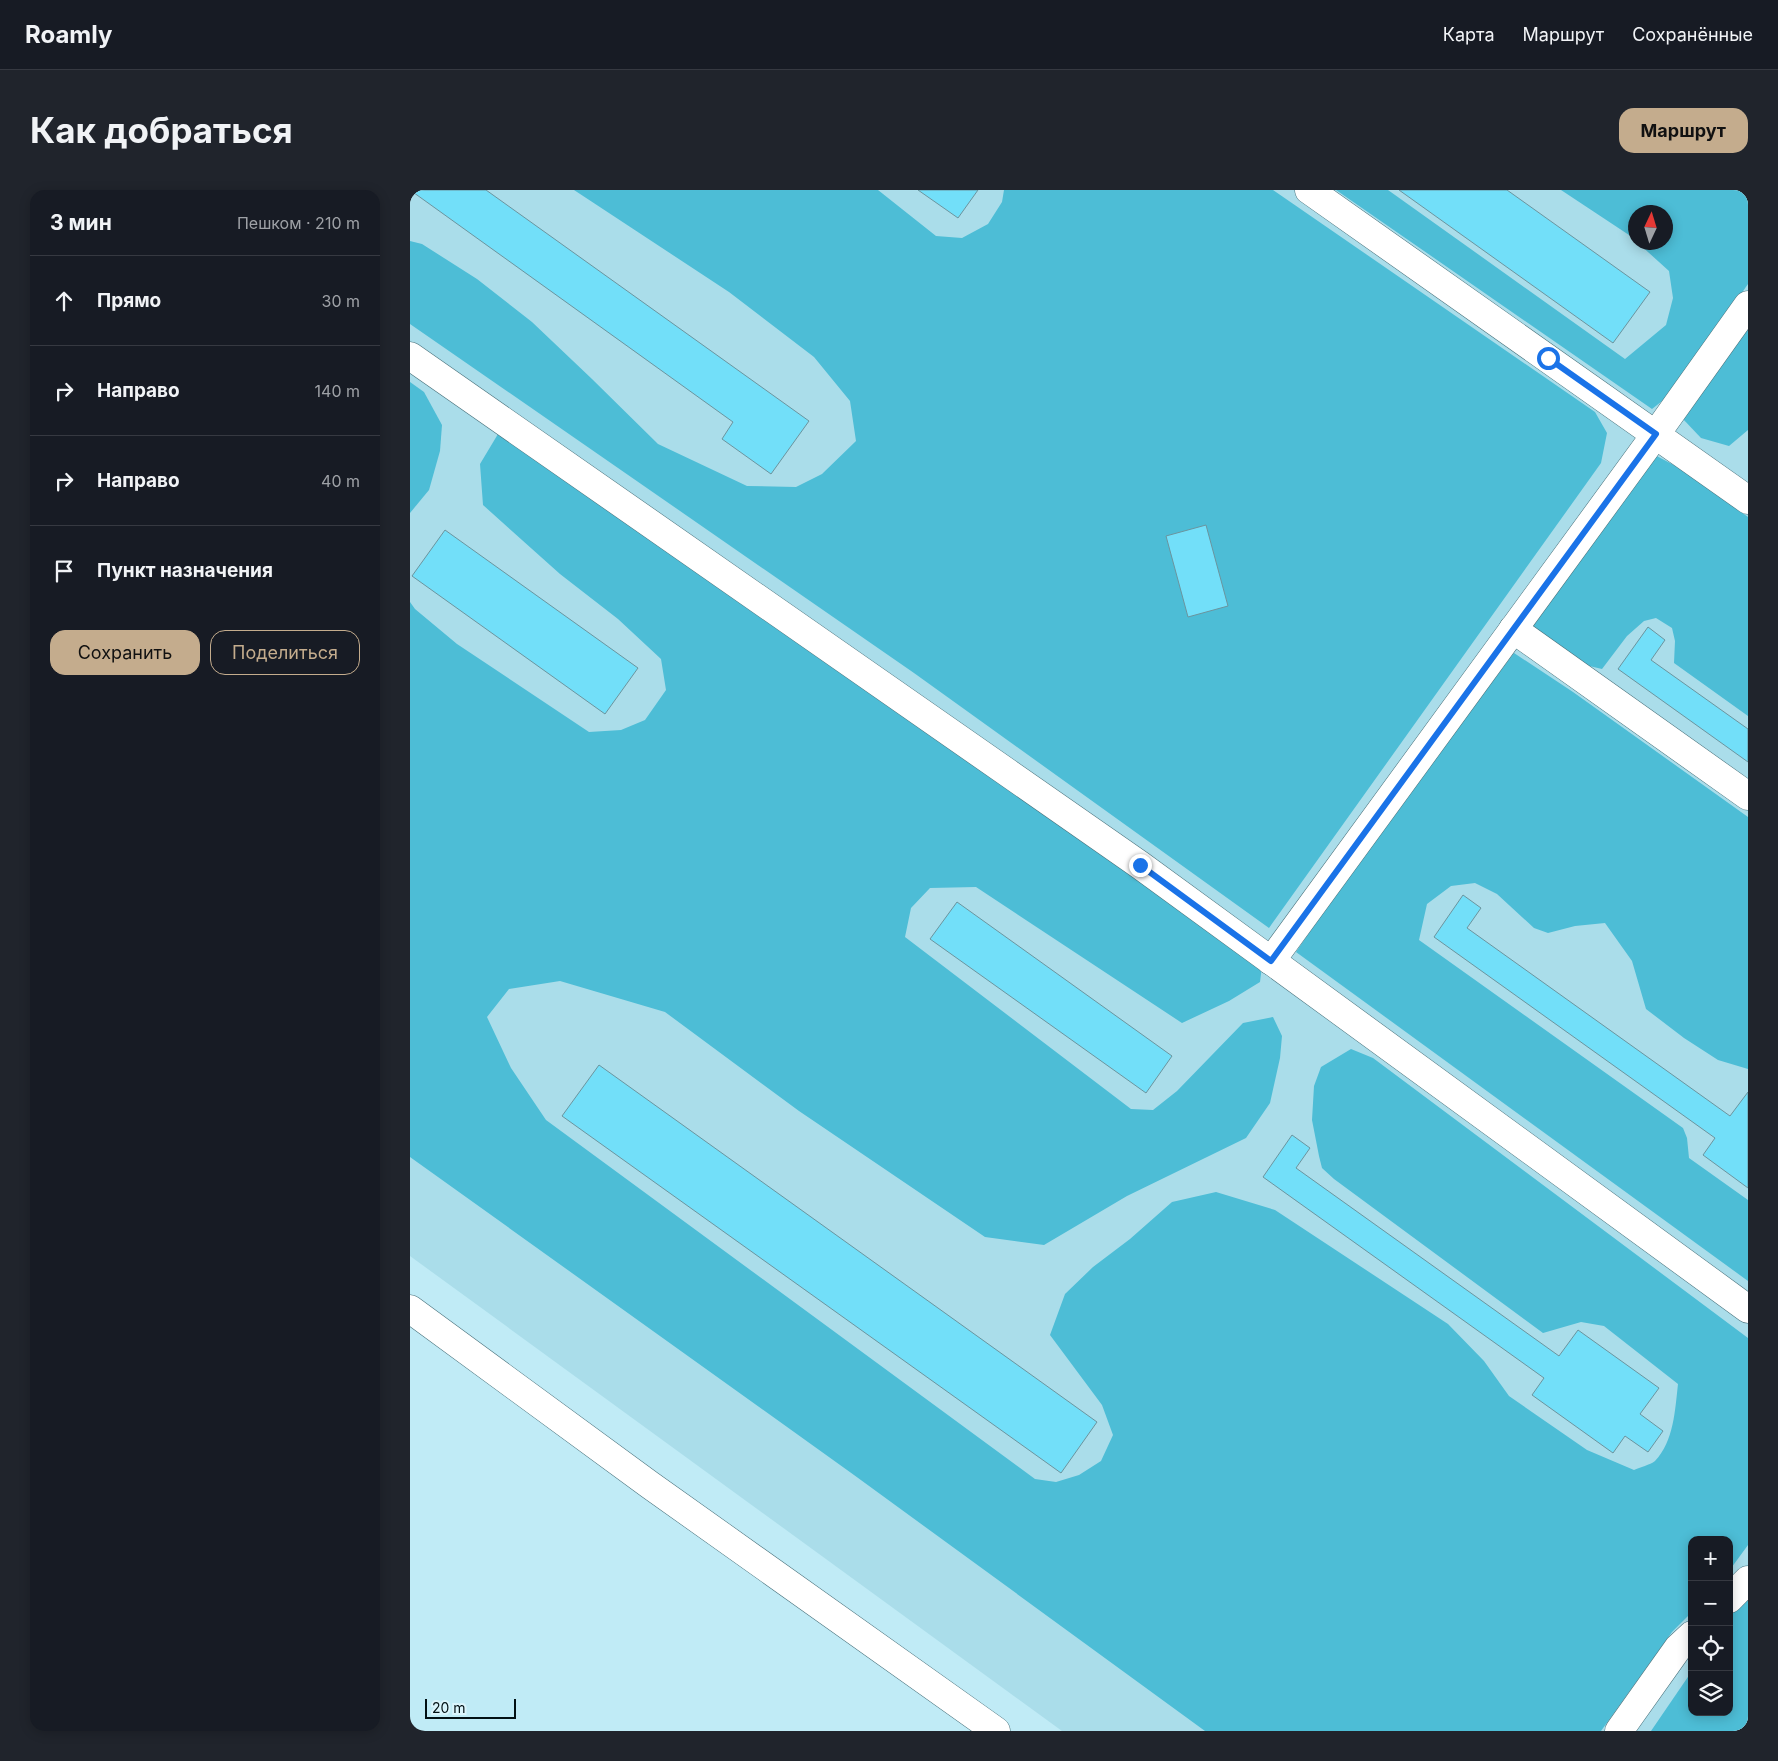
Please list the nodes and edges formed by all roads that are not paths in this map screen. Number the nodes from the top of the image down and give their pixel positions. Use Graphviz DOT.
graph roads {
  1 [pos="1309,190"];
  2 [pos="1748,304"];
  3 [pos="410,356"];
  4 [pos="1656,434"];
  5 [pos="1748,500"];
  6 [pos="1513,629"];
  7 [pos="1748,796"];
  8 [pos="1271,961"];
  9 [pos="410,1309"];
  10 [pos="1748,1309"];
  11 [pos="1748,1580"];
  12 [pos="1733,1595"];
  13 [pos="1688,1639"];
  14 [pos="996,1731"];
  15 [pos="1619,1731"];
  1 -- 4 [label="lane"];
  2 -- 4 [label="lane"];
  3 -- 8 [label="lane"];
  4 -- 5 [label="lane"];
  4 -- 6 [label="lane"];
  6 -- 7 [label="lane"];
  6 -- 8 [label="lane"];
  8 -- 10 [label="lane"];
  9 -- 14 [label="lane"];
  11 -- 12 [label="lane"];
  13 -- 15 [label="lane"];
}
